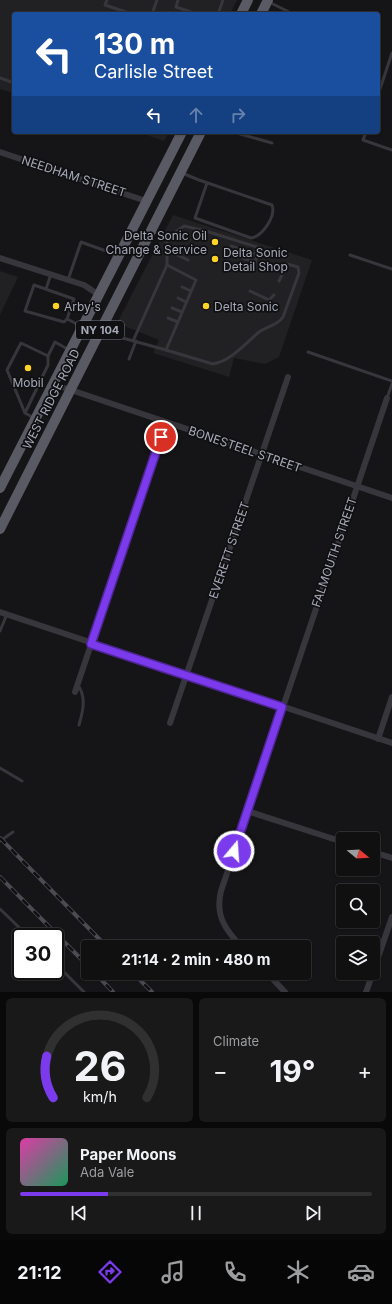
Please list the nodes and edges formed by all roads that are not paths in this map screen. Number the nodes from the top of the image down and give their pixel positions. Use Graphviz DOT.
graph roads {
  1 [pos="107,0"];
  2 [pos="157,0"];
  3 [pos="178,0"];
  4 [pos="223,0"];
  5 [pos="248,0"];
  6 [pos="268,1"];
  7 [pos="126,12"];
  8 [pos="153,12"];
  9 [pos="191,12"];
  10 [pos="219,12"];
  11 [pos="242,12"];
  12 [pos="262,12"];
  13 [pos="289,12"];
  14 [pos="392,53"];
  15 [pos="0,78"];
  16 [pos="12,82"];
  17 [pos="380,89"];
  18 [pos="181,134"];
  19 [pos="200,134"];
  20 [pos="241,134"];
  21 [pos="365,134"];
  22 [pos="272,142"];
  23 [pos="392,150"];
  24 [pos="0,152"];
  25 [pos="181,172"];
  26 [pos="207,183"];
  27 [pos="146,201"];
  28 [pos="151,230"];
  29 [pos="167,238"];
  30 [pos="231,246"];
  31 [pos="167,250"];
  32 [pos="230,254"];
  33 [pos="258,255"];
  34 [pos="350,255"];
  35 [pos="119,256"];
  36 [pos="0,258"];
  37 [pos="188,260"];
  38 [pos="167,265"];
  39 [pos="392,269"];
  40 [pos="51,274"];
  41 [pos="161,278"];
  42 [pos="68,280"];
  43 [pos="166,280"];
  44 [pos="279,281"];
  45 [pos="182,287"];
  46 [pos="156,289"];
  47 [pos="46,290"];
  48 [pos="160,291"];
  49 [pos="191,291"];
  50 [pos="250,291"];
  51 [pos="99,295"];
  52 [pos="274,295"];
  53 [pos="178,298"];
  54 [pos="151,299"];
  55 [pos="155,301"];
  56 [pos="186,302"];
  57 [pos="172,308"];
  58 [pos="147,309"];
  59 [pos="151,311"];
  60 [pos="182,312"];
  61 [pos="168,318"];
  62 [pos="67,319"];
  63 [pos="178,322"];
  64 [pos="83,327"];
  65 [pos="100,332"];
  66 [pos="134,341"];
  67 [pos="166,350"];
  68 [pos="70,351"];
  69 [pos="308,352"];
  70 [pos="48,356"];
  71 [pos="129,359"];
  72 [pos="288,377"];
  73 [pos="392,381"];
  74 [pos="53,384"];
  75 [pos="392,384"];
  76 [pos="70,390"];
  77 [pos="387,398"];
  78 [pos="24,413"];
  79 [pos="35,419"];
  80 [pos="166,422"];
  81 [pos="261,454"];
  82 [pos="357,486"];
  83 [pos="0,488"];
  84 [pos="392,498"];
  85 [pos="0,529"];
  86 [pos="0,612"];
  87 [pos="7,614"];
  88 [pos="0,631"];
  89 [pos="91,644"];
  90 [pos="187,675"];
  91 [pos="77,684"];
  92 [pos="75,692"];
  93 [pos="392,697"];
  94 [pos="282,707"];
  95 [pos="170,723"];
  96 [pos="79,725"];
  97 [pos="378,739"];
  98 [pos="392,743"];
  99 [pos="0,768"];
  100 [pos="22,781"];
  101 [pos="247,810"];
  102 [pos="13,832"];
  103 [pos="336,840"];
  104 [pos="0,842"];
  105 [pos="380,854"];
  106 [pos="392,858"];
  107 [pos="0,909"];
  108 [pos="392,916"];
  109 [pos="20,928"];
  110 [pos="236,940"];
  111 [pos="380,952"];
  112 [pos="64,972"];
  113 [pos="274,980"];
  114 [pos="370,980"];
  115 [pos="84,992"];
  116 [pos="285,992"];
  117 [pos="366,992"];
  1 -- 7 [label="lane"];
  2 -- 8 [label="lane"];
  3 -- 9 [label="lane"];
  4 -- 10 [label="lane"];
  5 -- 11 [label="highway"];
  6 -- 12 [label="highway"];
  6 -- 13 [label="lane"];
  14 -- 17 [label="lane"];
  15 -- 16 [label="lane"];
  18 -- 27 [label="highway, WEST RIDGE ROAD / NY 104"];
  19 -- 25 [label="highway, WEST RIDGE ROAD / NY 104"];
  20 -- 22 [label="lane"];
  21 -- 23 [label="lane"];
  24 -- 27 [label="street, NEEDHAM STREET"];
  25 -- 26 [label="lane"];
  25 -- 28 [label="highway, WEST RIDGE ROAD / NY 104"];
  26 -- 26 [label="lane"];
  27 -- 35 [label="highway, WEST RIDGE ROAD / NY 104"];
  28 -- 29 [label="lane"];
  28 -- 65 [label="highway, WEST RIDGE ROAD / NY 104"];
  29 -- 31 [label="lane"];
  29 -- 33 [label="lane"];
  30 -- 33 [label="lane"];
  31 -- 37 [label="lane"];
  31 -- 38 [label="lane"];
  32 -- 33 [label="lane"];
  34 -- 39 [label="lane"];
  35 -- 42 [label="lane"];
  35 -- 51 [label="highway, WEST RIDGE ROAD / NY 104"];
  36 -- 40 [label="street"];
  38 -- 41 [label="lane"];
  38 -- 49 [label="lane"];
  40 -- 42 [label="street"];
  40 -- 47 [label="lane"];
  41 -- 43 [label="lane"];
  41 -- 46 [label="lane"];
  42 -- 51 [label="street"];
  44 -- 67 [label="lane"];
  45 -- 49 [label="lane"];
  46 -- 48 [label="lane"];
  46 -- 54 [label="lane"];
  47 -- 62 [label="lane"];
  47 -- 62 [label="lane"];
  49 -- 56 [label="lane"];
  50 -- 52 [label="lane"];
  51 -- 64 [label="highway, WEST RIDGE ROAD / NY 104"];
  53 -- 56 [label="lane"];
  54 -- 55 [label="lane"];
  54 -- 58 [label="lane"];
  56 -- 60 [label="lane"];
  57 -- 60 [label="lane"];
  58 -- 59 [label="lane"];
  58 -- 66 [label="lane"];
  60 -- 63 [label="lane"];
  61 -- 63 [label="lane"];
  62 -- 64 [label="lane"];
  63 -- 67 [label="lane"];
  64 -- 68 [label="highway, WEST RIDGE ROAD / NY 104"];
  65 -- 66 [label="lane"];
  65 -- 76 [label="highway, WEST RIDGE ROAD / NY 104"];
  66 -- 67 [label="lane"];
  66 -- 71 [label="lane"];
  68 -- 70 [label="lane"];
  68 -- 74 [label="highway, WEST RIDGE ROAD / NY 104"];
  69 -- 73 [label="lane"];
  70 -- 78 [label="lane"];
  70 -- 78 [label="lane"];
  72 -- 81 [label="street, EVERETT STREET"];
  74 -- 76 [label="street, BONESTEEL STREET"];
  74 -- 79 [label="highway, WEST RIDGE ROAD / NY 104"];
  75 -- 77 [label="lane"];
  76 -- 80 [label="street, BONESTEEL STREET"];
  76 -- 85 [label="highway, WEST RIDGE ROAD / NY 104"];
  77 -- 82 [label="street, FALMOUTH STREET"];
  78 -- 79 [label="lane"];
  79 -- 83 [label="highway, WEST RIDGE ROAD / NY 104"];
  80 -- 81 [label="street, BONESTEEL STREET"];
  80 -- 89 [label="street"];
  81 -- 82 [label="street, BONESTEEL STREET"];
  81 -- 90 [label="street, EVERETT STREET"];
  82 -- 84 [label="street, BONESTEEL STREET"];
  82 -- 94 [label="street, FALMOUTH STREET"];
  86 -- 87 [label="street"];
  87 -- 88 [label="lane"];
  87 -- 89 [label="street"];
  89 -- 90 [label="street"];
  89 -- 91 [label="street"];
  90 -- 94 [label="street"];
  90 -- 95 [label="street, EVERETT STREET"];
  91 -- 92 [label="street"];
  91 -- 96 [label="lane"];
  93 -- 97 [label="street"];
  94 -- 97 [label="street"];
  94 -- 101 [label="street, FALMOUTH STREET"];
  97 -- 98 [label="street"];
  99 -- 100 [label="lane"];
  101 -- 103 [label="street"];
  101 -- 110 [label="street, FALMOUTH STREET"];
  102 -- 104 [label="lane"];
  105 -- 106 [label="street"];
  107 -- 109 [label="lane"];
  108 -- 111 [label="street"];
  112 -- 115 [label="lane"];
  113 -- 116 [label="street"];
  114 -- 117 [label="street"];
}
